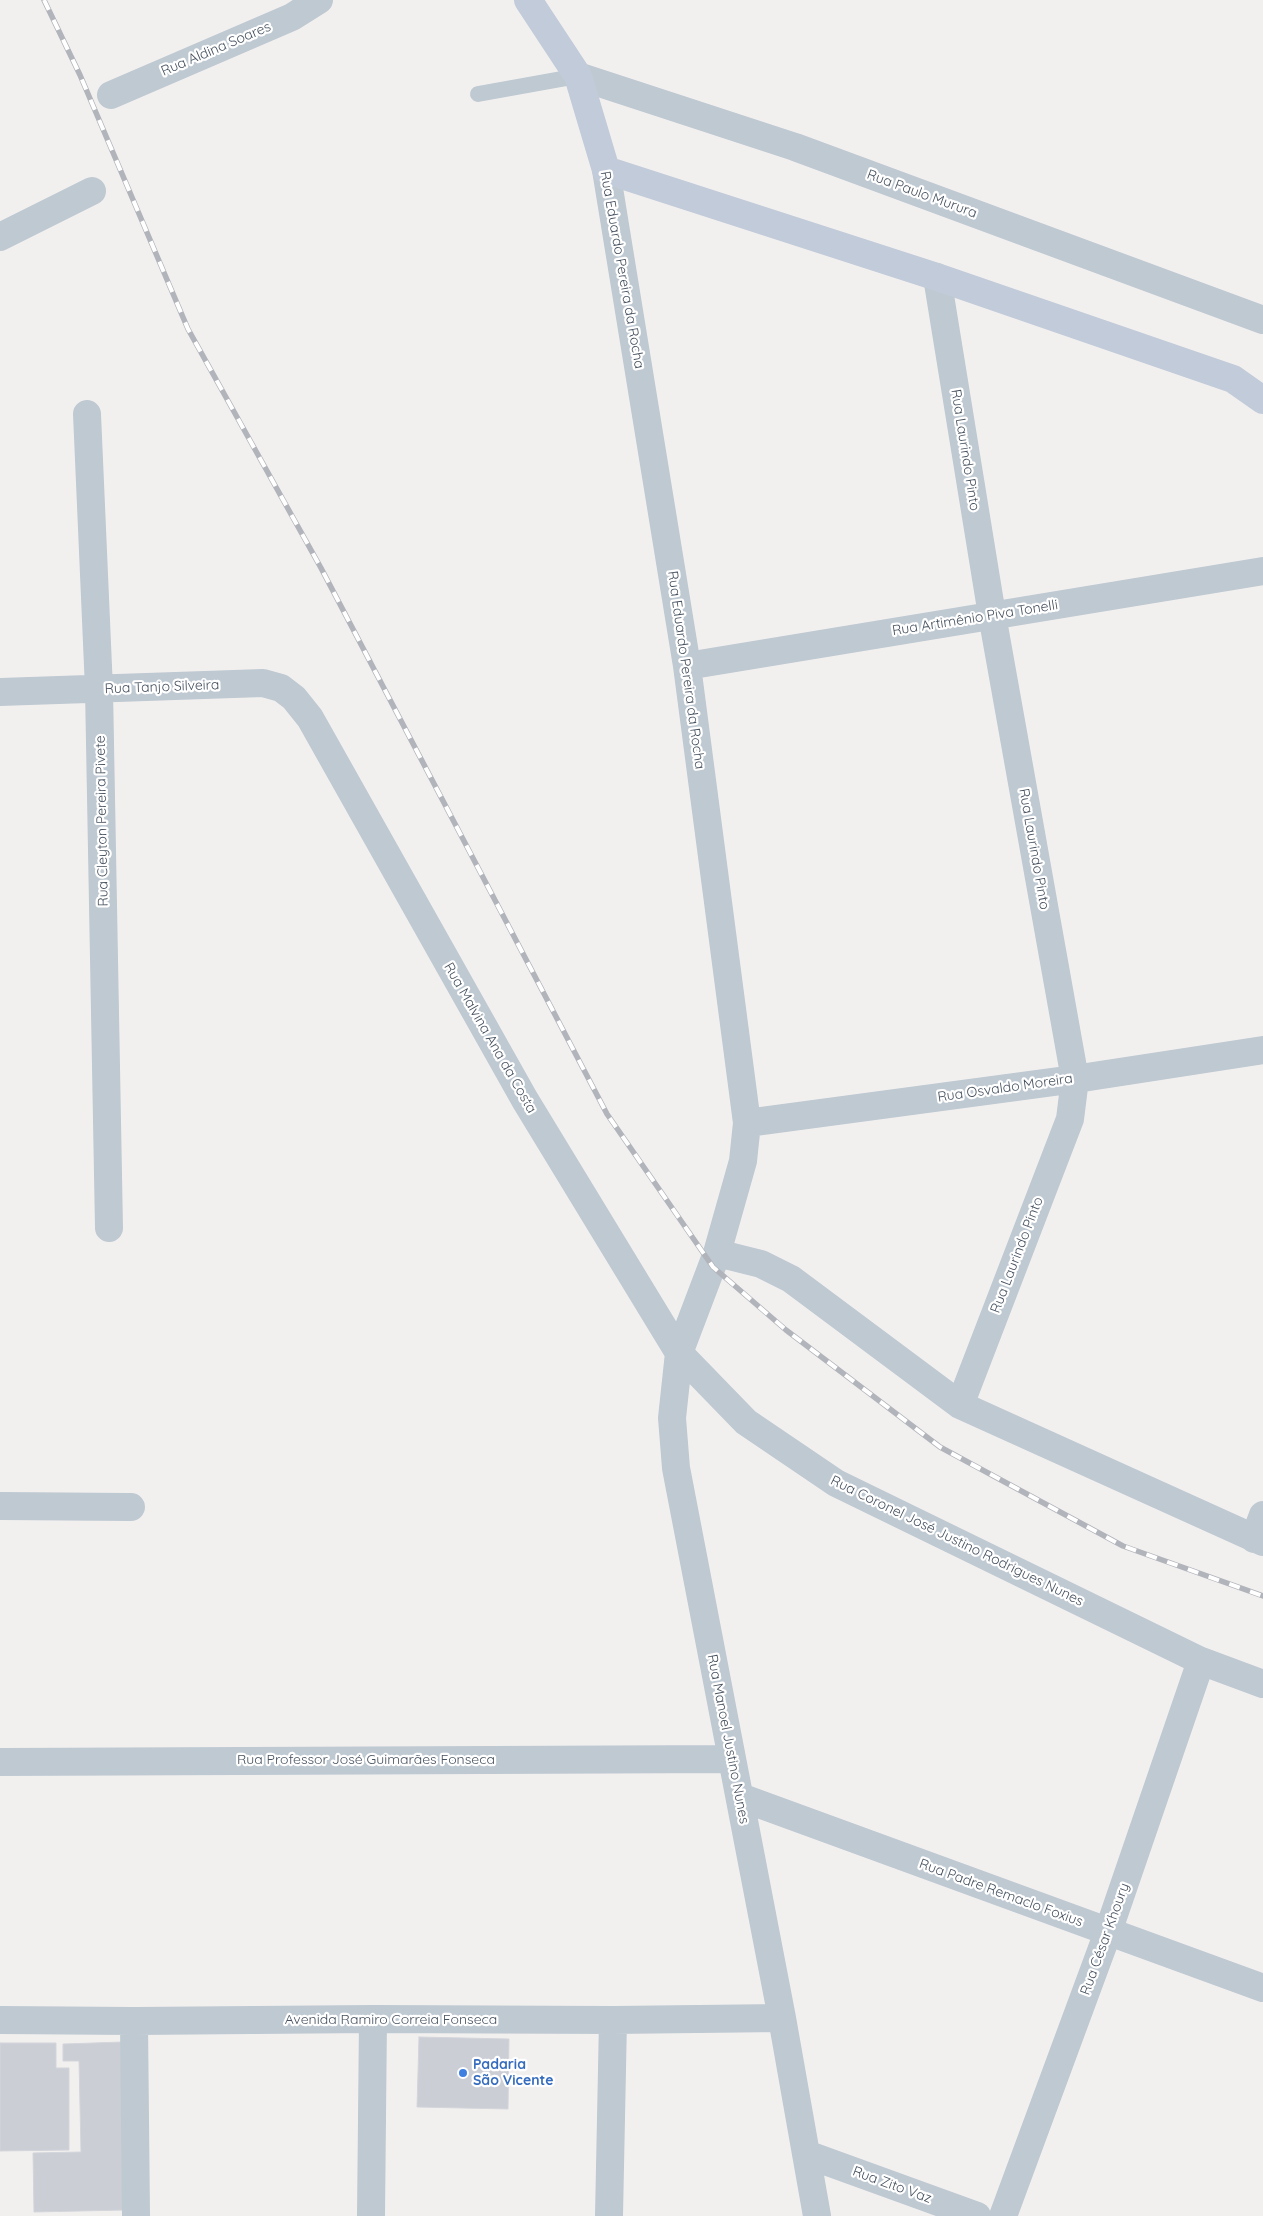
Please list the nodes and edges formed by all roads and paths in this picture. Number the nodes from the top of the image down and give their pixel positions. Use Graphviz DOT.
graph roads {
  1 [pos="319,0"];
  2 [pos="528,0"];
  3 [pos="578,76"];
  4 [pos="478,94"];
  5 [pos="112,95"];
  6 [pos="606,170"];
  7 [pos="92,191"];
  8 [pos="0,237"];
  9 [pos="937,277"];
  10 [pos="1263,320"];
  11 [pos="1263,400"];
  12 [pos="87,414"];
  13 [pos="1263,570"];
  14 [pos="992,615"];
  15 [pos="687,666"];
  16 [pos="100,689"];
  17 [pos="0,692"];
  18 [pos="310,718"];
  19 [pos="1263,1050"];
  20 [pos="1075,1079"];
  21 [pos="747,1123"];
  22 [pos="109,1228"];
  23 [pos="715,1260"];
  24 [pos="679,1353"];
  25 [pos="960,1405"];
  26 [pos="0,1506"];
  27 [pos="131,1507"];
  28 [pos="1260,1532"];
  29 [pos="1201,1661"];
  30 [pos="1263,1684"];
  31 [pos="732,1759"];
  32 [pos="0,1762"];
  33 [pos="740,1797"];
  34 [pos="1108,1932"];
  35 [pos="1263,1988"];
  36 [pos="782,2018"];
  37 [pos="374,2019"];
  38 [pos="0,2020"];
  39 [pos="613,2020"];
  40 [pos="134,2022"];
  41 [pos="806,2154"];
  42 [pos="136,2216"];
  43 [pos="371,2216"];
  44 [pos="609,2216"];
  45 [pos="817,2216"];
  46 [pos="977,2216"];
  47 [pos="1003,2216"];
  1 -- 5 [label="street, Rua Aldina Soares"];
  2 -- 3 [label="main road, Rua Eduardo Pereira da Rocha"];
  3 -- 4 [label="lane"];
  3 -- 6 [label="main road, Rua Eduardo Pereira da Rocha"];
  3 -- 10 [label="street, Rua Paulo Murura"];
  6 -- 9 [label="main road"];
  6 -- 15 [label="street, Rua Eduardo Pereira da Rocha"];
  7 -- 8 [label="street"];
  9 -- 11 [label="main road"];
  9 -- 14 [label="street, Rua Laurindo Pinto"];
  12 -- 16 [label="street, Rua Cleyton Pereira Pivete"];
  13 -- 14 [label="street, Rua Artimênio Piva Tonelli"];
  14 -- 15 [label="street, Rua Artimênio Piva Tonelli"];
  14 -- 20 [label="street, Rua Laurindo Pinto"];
  15 -- 21 [label="street, Rua Eduardo Pereira da Rocha"];
  16 -- 17 [label="street, Rua Tanjo Silveira"];
  16 -- 18 [label="street, Rua Tanjo Silveira"];
  16 -- 22 [label="street, Rua Cleyton Pereira Pivete"];
  18 -- 24 [label="street, Rua Malvina Ana da Costa"];
  19 -- 20 [label="street, Rua Osvaldo Moreira"];
  20 -- 21 [label="street, Rua Osvaldo Moreira"];
  20 -- 25 [label="street, Rua Laurindo Pinto"];
  21 -- 23 [label="street, Rua Eduardo Pereira da Rocha"];
  23 -- 24 [label="street, Rua Manoel Justino Nunes"];
  23 -- 25 [label="street"];
  24 -- 29 [label="street, Rua Coronel José Justino Rodrigues Nunes"];
  24 -- 31 [label="street, Rua Manoel Justino Nunes"];
  25 -- 28 [label="street"];
  26 -- 27 [label="street"];
  29 -- 30 [label="street, Rua Coronel José Justino Rodrigues Nunes"];
  29 -- 34 [label="street, Rua César Khoury"];
  31 -- 32 [label="street, Rua Professor José Guimarães Fonseca"];
  31 -- 33 [label="street, Rua Manoel Justino Nunes"];
  33 -- 34 [label="street, Rua Padre Remaclo Foxius"];
  33 -- 36 [label="street, Rua Manoel Justino Nunes"];
  34 -- 35 [label="street, Rua Padre Remaclo Foxius"];
  34 -- 47 [label="street, Rua César Khoury"];
  36 -- 39 [label="street, Avenida Ramiro Correia Fonseca"];
  36 -- 41 [label="street, Rua Manoel Justino Nunes"];
  37 -- 39 [label="street, Avenida Ramiro Correia Fonseca"];
  37 -- 40 [label="street, Avenida Ramiro Correia Fonseca"];
  37 -- 43 [label="street"];
  38 -- 40 [label="street, Avenida Ramiro Correia Fonseca"];
  39 -- 44 [label="street"];
  40 -- 42 [label="street"];
  41 -- 45 [label="street, Rua Manoel Justino Nunes"];
  41 -- 46 [label="street, Rua Zito Vaz"];
}
